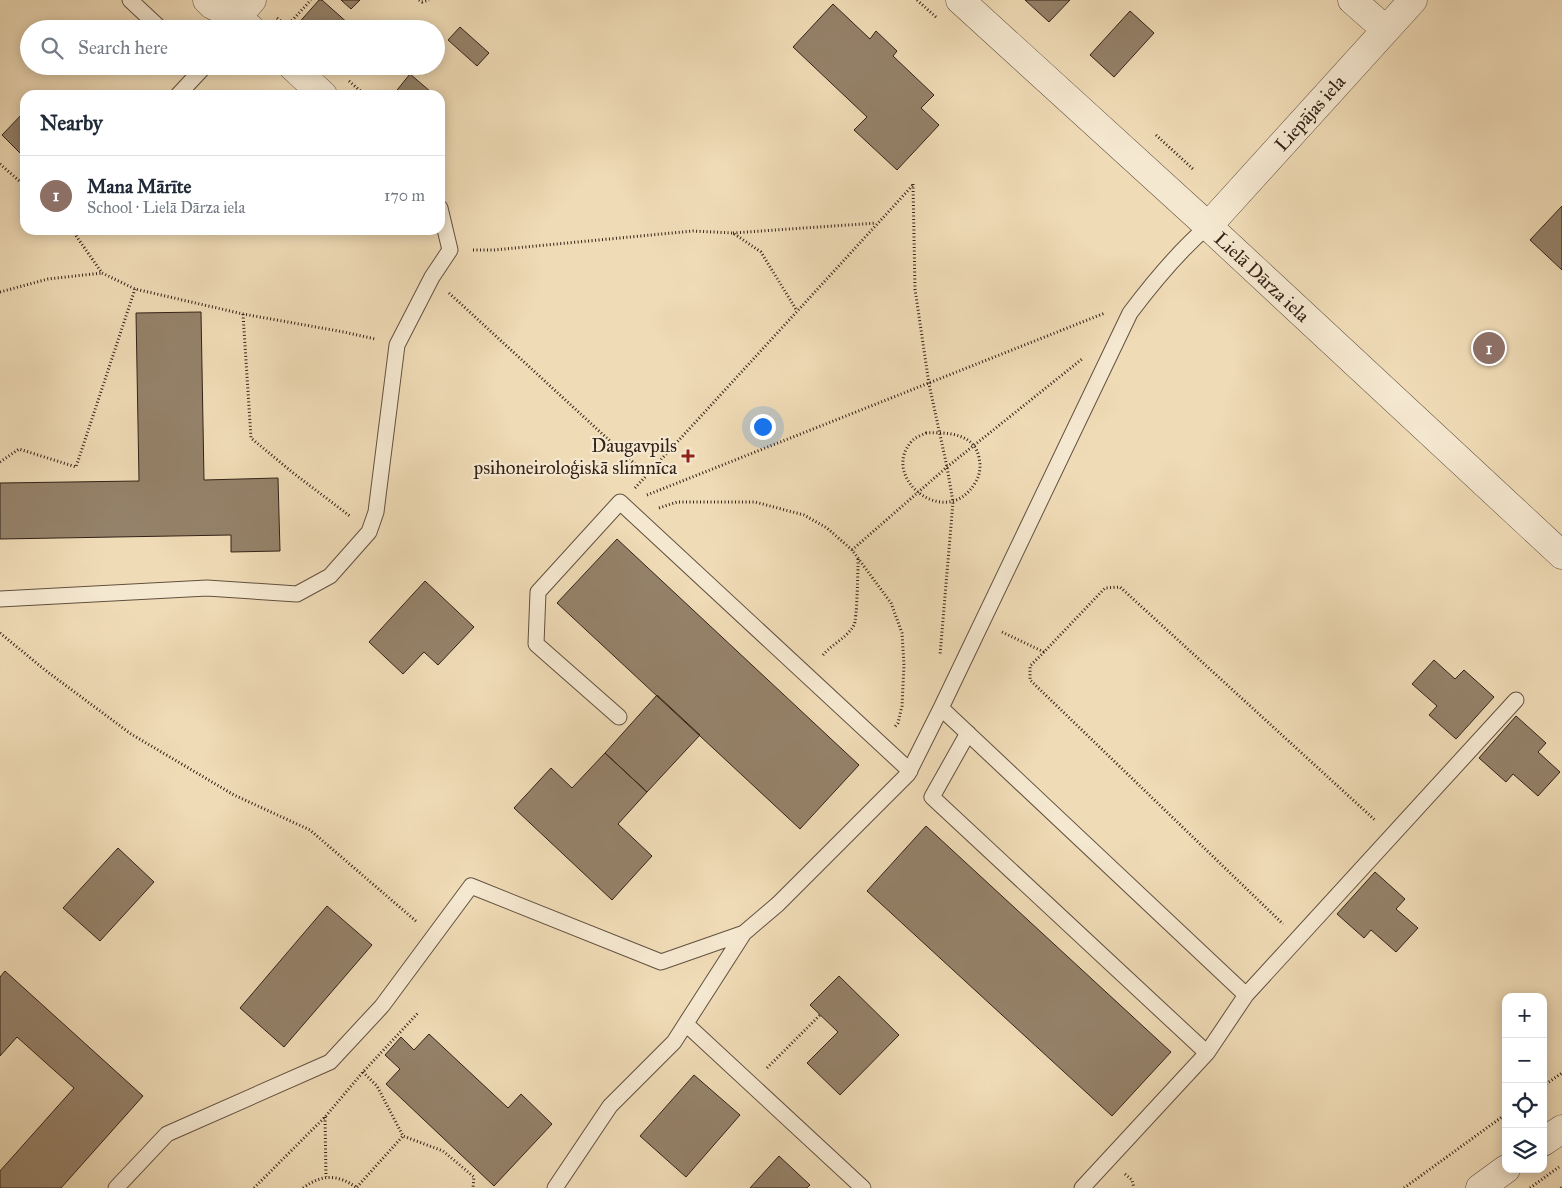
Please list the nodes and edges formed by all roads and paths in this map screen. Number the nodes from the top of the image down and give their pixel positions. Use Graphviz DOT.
graph roads {
  1 [pos="130,0"];
  2 [pos="207,0"];
  3 [pos="311,0"];
  4 [pos="419,0"];
  5 [pos="429,0"];
  6 [pos="960,0"];
  7 [pos="1352,0"];
  8 [pos="1413,0"];
  9 [pos="151,20"];
  10 [pos="245,20"];
  11 [pos="293,20"];
  12 [pos="1386,30"];
  13 [pos="196,75"];
  14 [pos="302,75"];
  15 [pos="182,90"];
  16 [pos="318,90"];
  17 [pos="1156,135"];
  18 [pos="0,164"];
  19 [pos="1194,170"];
  20 [pos="20,182"];
  21 [pos="877,223"];
  22 [pos="1208,226"];
  23 [pos="445,229"];
  24 [pos="733,233"];
  25 [pos="76,235"];
  26 [pos="450,250"];
  27 [pos="102,272"];
  28 [pos="432,277"];
  29 [pos="134,289"];
  30 [pos="0,292"];
  31 [pos="797,311"];
  32 [pos="1106,312"];
  33 [pos="243,314"];
  34 [pos="396,345"];
  35 [pos="1085,357"];
  36 [pos="929,384"];
  37 [pos="939,432"];
  38 [pos="974,445"];
  39 [pos="0,462"];
  40 [pos="947,467"];
  41 [pos="647,475"];
  42 [pos="917,492"];
  43 [pos="953,502"];
  44 [pos="621,504"];
  45 [pos="634,516"];
  46 [pos="369,532"];
  47 [pos="852,550"];
  48 [pos="1562,556"];
  49 [pos="858,558"];
  50 [pos="0,599"];
  51 [pos="1001,632"];
  52 [pos="0,633"];
  53 [pos="1044,652"];
  54 [pos="823,655"];
  55 [pos="940,660"];
  56 [pos="1516,700"];
  57 [pos="941,708"];
  58 [pos="619,717"];
  59 [pos="891,733"];
  60 [pos="968,733"];
  61 [pos="910,771"];
  62 [pos="1391,834"];
  63 [pos="744,934"];
  64 [pos="434,938"];
  65 [pos="1298,938"];
  66 [pos="1246,995"];
  67 [pos="418,1013"];
  68 [pos="820,1015"];
  69 [pos="686,1024"];
  70 [pos="1208,1053"];
  71 [pos="363,1072"];
  72 [pos="1562,1073"];
  73 [pos="1547,1083"];
  74 [pos="750,1084"];
  75 [pos="325,1117"];
  76 [pos="1502,1117"];
  77 [pos="1562,1128"];
  78 [pos="403,1136"];
  79 [pos="1547,1139"];
  80 [pos="1562,1166"];
  81 [pos="1502,1172"];
  82 [pos="326,1177"];
  83 [pos="116,1188"];
  84 [pos="254,1188"];
  85 [pos="303,1188"];
  86 [pos="357,1188"];
  87 [pos="473,1188"];
  88 [pos="555,1188"];
  89 [pos="863,1188"];
  90 [pos="1082,1188"];
  91 [pos="1404,1188"];
  92 [pos="1480,1188"];
  93 [pos="1530,1188"];
  1 -- 9 [label="lane"];
  2 -- 10 [label="street"];
  3 -- 11 [label="path"];
  4 -- 5 [label="path"];
  6 -- 22 [label="street, Lielā Dārza iela"];
  7 -- 12 [label="street"];
  8 -- 12 [label="street, Liepājas iela"];
  12 -- 22 [label="street, Liepājas iela"];
  13 -- 15 [label="lane"];
  14 -- 16 [label="street"];
  17 -- 19 [label="path"];
  18 -- 20 [label="path"];
  21 -- 24 [label="path"];
  21 -- 31 [label="path"];
  21 -- 36 [label="path"];
  22 -- 48 [label="street, Lielā Dārza iela"];
  22 -- 57 [label="lane"];
  23 -- 26 [label="lane"];
  24 -- 26 [label="path"];
  24 -- 31 [label="path"];
  25 -- 27 [label="path"];
  26 -- 28 [label="lane"];
  27 -- 29 [label="path"];
  27 -- 30 [label="path"];
  28 -- 34 [label="lane"];
  28 -- 41 [label="path"];
  29 -- 33 [label="path"];
  29 -- 39 [label="path"];
  31 -- 41 [label="path"];
  32 -- 36 [label="path"];
  33 -- 34 [label="path"];
  33 -- 46 [label="path"];
  34 -- 46 [label="lane"];
  35 -- 38 [label="path"];
  36 -- 37 [label="path"];
  36 -- 44 [label="path"];
  37 -- 38 [label="path"];
  37 -- 40 [label="path"];
  37 -- 42 [label="path"];
  38 -- 40 [label="path"];
  38 -- 43 [label="path"];
  40 -- 42 [label="path"];
  40 -- 43 [label="path"];
  41 -- 44 [label="path"];
  42 -- 43 [label="path"];
  42 -- 47 [label="path"];
  43 -- 55 [label="path"];
  44 -- 45 [label="lane"];
  44 -- 58 [label="lane"];
  45 -- 47 [label="path"];
  45 -- 61 [label="lane"];
  46 -- 50 [label="lane"];
  47 -- 49 [label="path"];
  49 -- 54 [label="path"];
  49 -- 59 [label="path"];
  51 -- 53 [label="path"];
  52 -- 64 [label="path"];
  53 -- 62 [label="path"];
  53 -- 65 [label="path"];
  56 -- 62 [label="lane"];
  57 -- 60 [label="lane"];
  57 -- 61 [label="lane"];
  60 -- 66 [label="lane"];
  60 -- 70 [label="lane"];
  61 -- 63 [label="lane"];
  62 -- 65 [label="lane"];
  63 -- 64 [label="lane"];
  63 -- 69 [label="lane"];
  64 -- 83 [label="lane"];
  65 -- 66 [label="lane"];
  66 -- 70 [label="lane"];
  67 -- 71 [label="path"];
  68 -- 74 [label="path"];
  69 -- 74 [label="lane"];
  69 -- 88 [label="lane"];
  70 -- 90 [label="lane"];
  71 -- 75 [label="path"];
  71 -- 78 [label="path"];
  72 -- 73 [label="path"];
  74 -- 89 [label="lane"];
  75 -- 82 [label="path"];
  75 -- 84 [label="path"];
  76 -- 91 [label="path"];
  77 -- 79 [label="street"];
  78 -- 86 [label="path"];
  78 -- 87 [label="path"];
  80 -- 93 [label="path"];
  81 -- 92 [label="street"];
  82 -- 85 [label="path"];
  82 -- 86 [label="path"];
}
